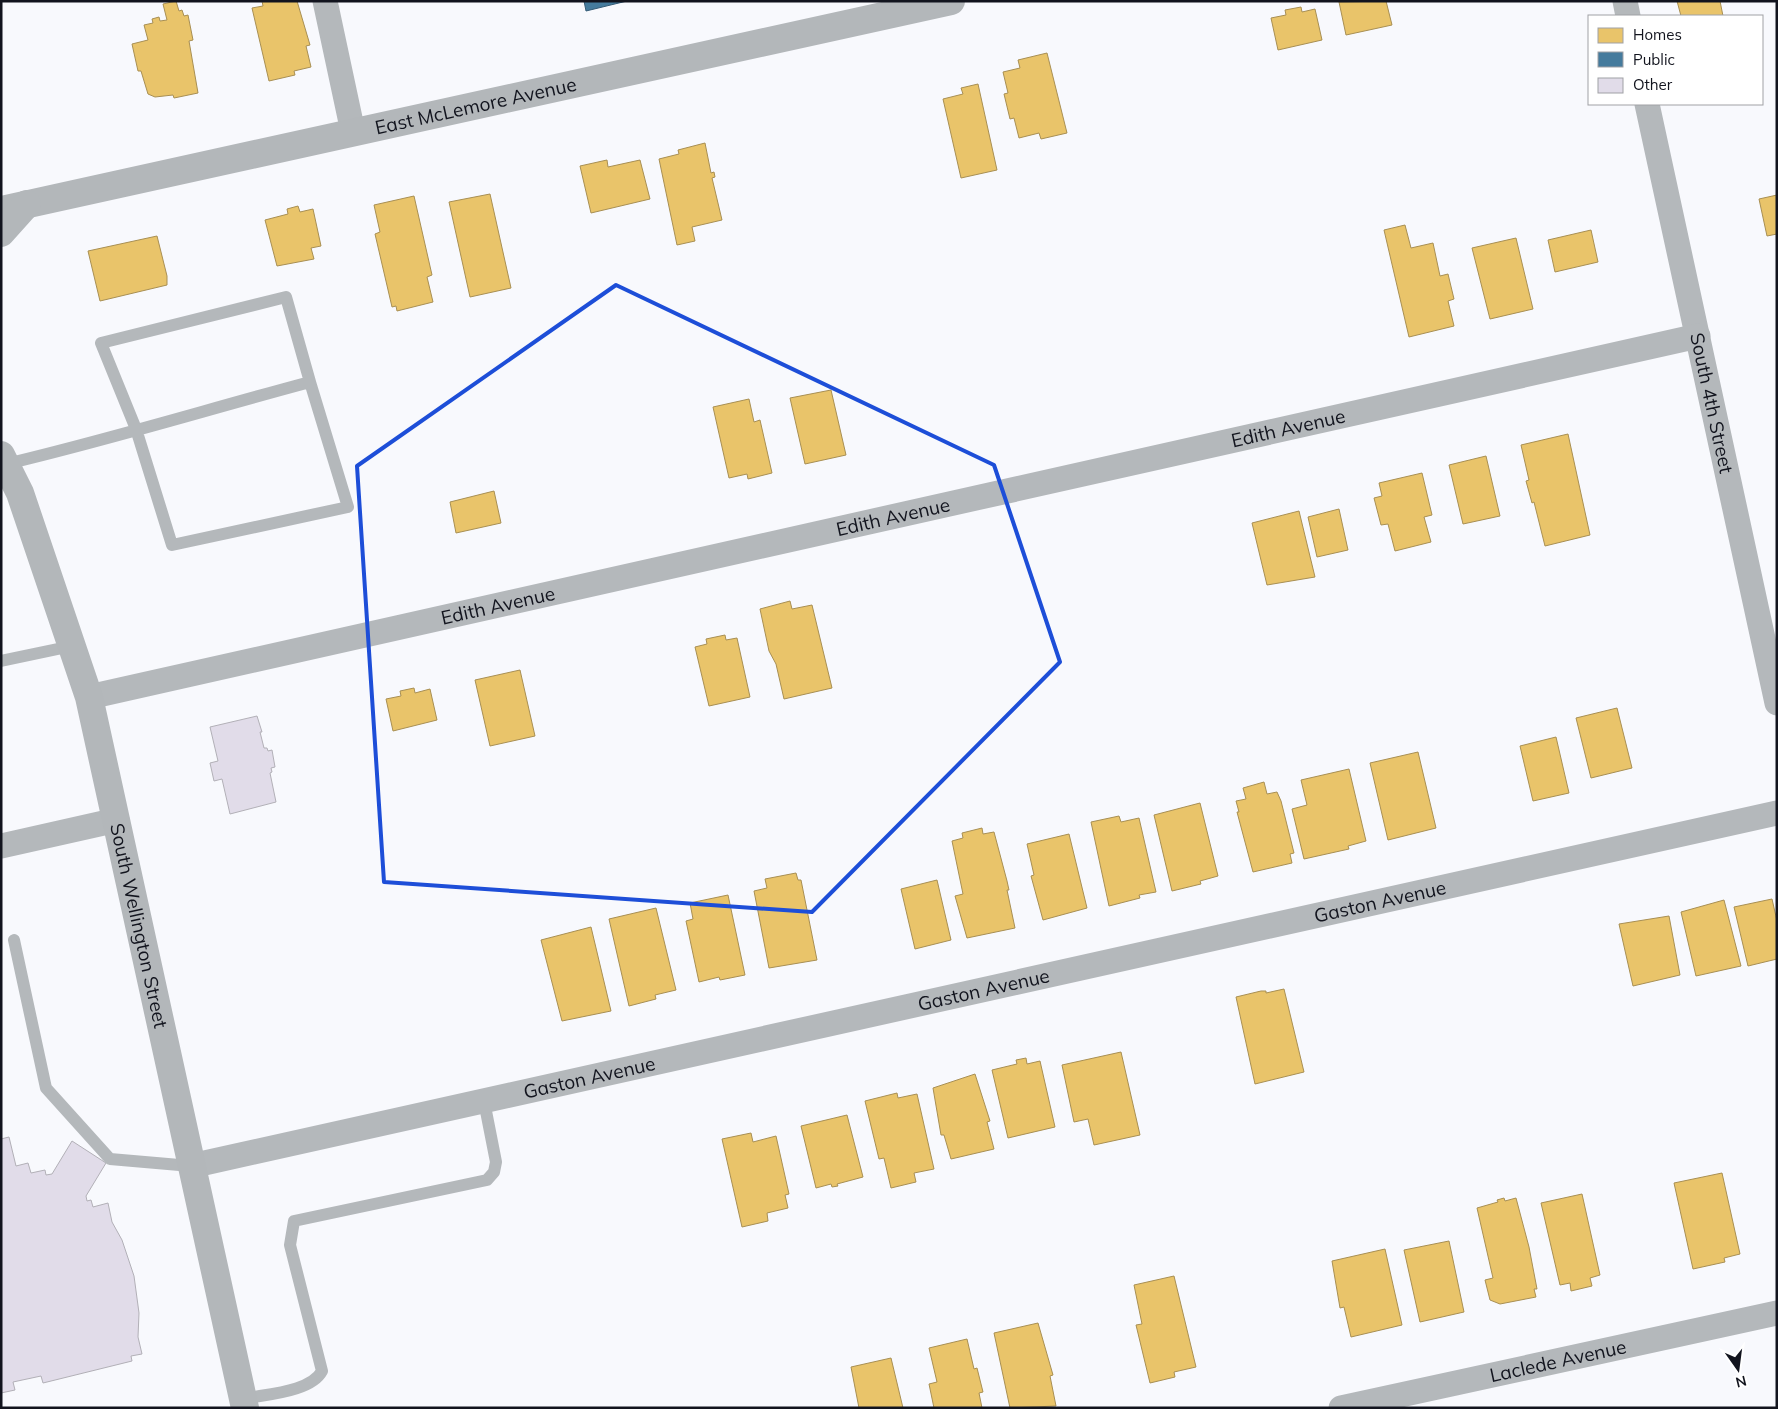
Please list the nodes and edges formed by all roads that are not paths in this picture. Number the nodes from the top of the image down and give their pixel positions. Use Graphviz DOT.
graph roads {
  1 [pos="324,1"];
  2 [pos="951,1"];
  3 [pos="1625,1"];
  4 [pos="1628,15"];
  5 [pos="1647,105"];
  6 [pos="353,132"];
  7 [pos="14,207"];
  8 [pos="1,233"];
  9 [pos="1698,336"];
  10 [pos="310,382"];
  11 [pos="136,429"];
  12 [pos="4,459"];
  13 [pos="72,646"];
  14 [pos="1,660"];
  15 [pos="89,697"];
  16 [pos="1777,703"];
  17 [pos="1777,813"];
  18 [pos="117,820"];
  19 [pos="1,846"];
  20 [pos="14,940"];
  21 [pos="484,1101"];
  22 [pos="191,1166"];
  23 [pos="1777,1313"];
  24 [pos="244,1404"];
  25 [pos="1341,1408"];
  1 -- 6 [label="street"];
  2 -- 6 [label="street, East McLemore Avenue"];
  3 -- 4 [label="street"];
  5 -- 9 [label="street, South 4th Street"];
  6 -- 7 [label="street, East McLemore Avenue"];
  7 -- 8 [label="street"];
  9 -- 15 [label="street, Edith Avenue"];
  9 -- 16 [label="street, South 4th Street"];
  10 -- 11 [label="lane"];
  10 -- 11 [label="lane"];
  10 -- 11 [label="lane"];
  11 -- 12 [label="lane"];
  12 -- 13 [label="street, South Wellington Street"];
  13 -- 14 [label="lane"];
  13 -- 15 [label="street, South Wellington Street"];
  15 -- 18 [label="street, South Wellington Street"];
  17 -- 21 [label="street, Gaston Avenue"];
  18 -- 19 [label="street"];
  18 -- 22 [label="street, South Wellington Street"];
  20 -- 22 [label="lane"];
  21 -- 22 [label="street, Gaston Avenue"];
  21 -- 24 [label="lane"];
  22 -- 24 [label="street, South Wellington Street"];
  23 -- 25 [label="street, Laclede Avenue"];
}
